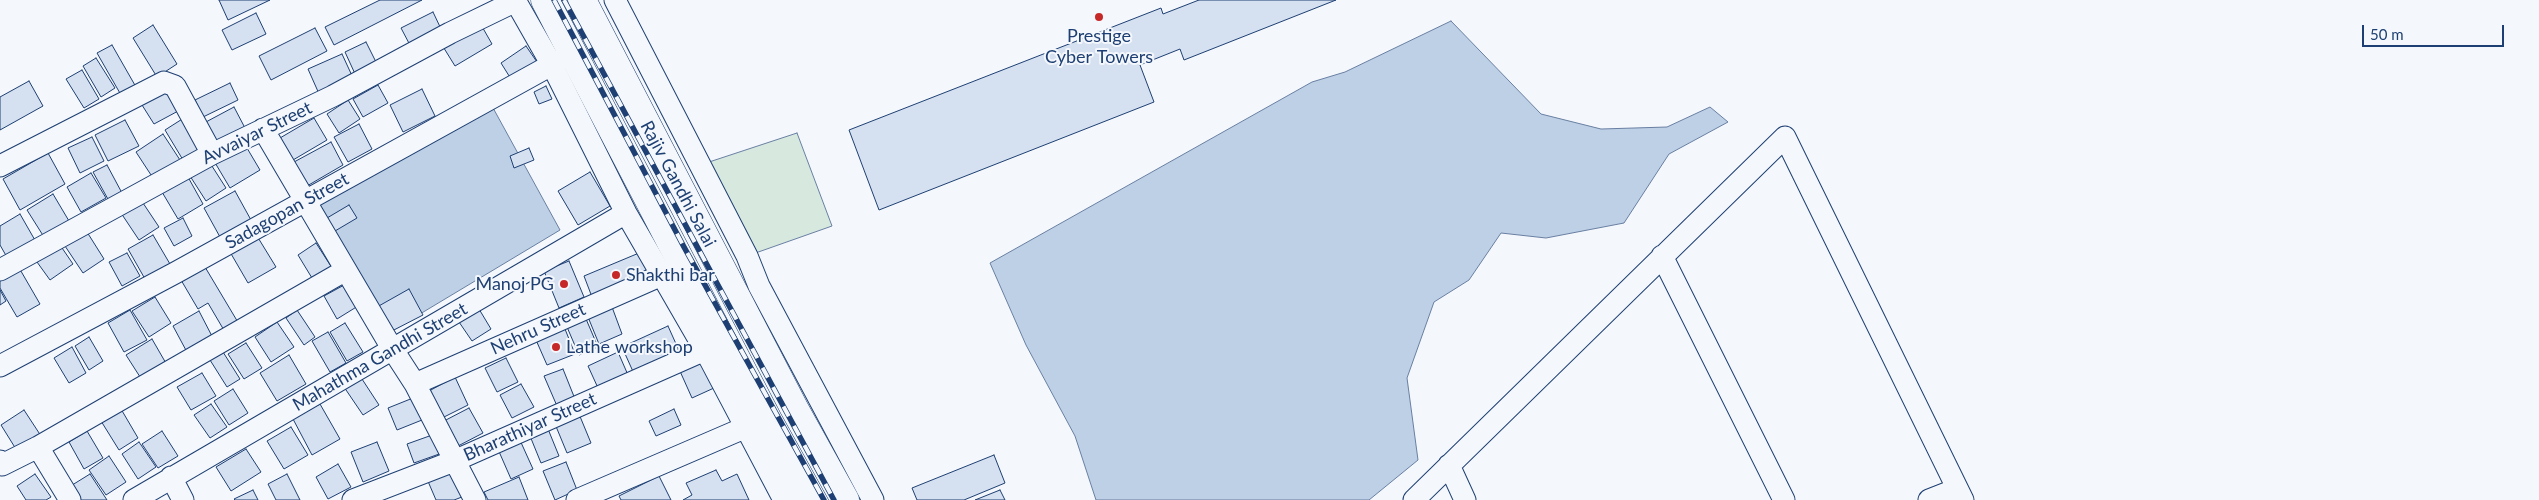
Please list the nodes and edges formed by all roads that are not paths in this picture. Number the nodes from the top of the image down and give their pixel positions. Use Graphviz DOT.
graph roads {
  1 [pos="515,0"];
  2 [pos="545,0"];
  3 [pos="582,0"];
  4 [pos="615,0"];
  5 [pos="562,59"];
  6 [pos="264,129"];
  7 [pos="212,154"];
  8 [pos="0,166"];
  9 [pos="305,201"];
  10 [pos="626,213"];
  11 [pos="1662,256"];
  12 [pos="0,270"];
  13 [pos="346,270"];
  14 [pos="662,275"];
  15 [pos="393,350"];
  16 [pos="706,350"];
  17 [pos="0,366"];
  18 [pos="415,384"];
  19 [pos="754,424"];
  20 [pos="822,433"];
  21 [pos="38,447"];
  22 [pos="454,460"];
  23 [pos="0,461"];
  24 [pos="1449,465"];
  25 [pos="171,477"];
  26 [pos="1960,494"];
  27 [pos="789,499"];
  28 [pos="70,500"];
  29 [pos="134,500"];
  30 [pos="183,500"];
  31 [pos="353,500"];
  32 [pos="476,500"];
  33 [pos="577,500"];
  34 [pos="845,500"];
  35 [pos="873,500"];
  36 [pos="1414,500"];
  37 [pos="1465,500"];
  38 [pos="1784,500"];
  39 [pos="1929,500"];
  1 -- 5 [label="street"];
  1 -- 6 [label="street, Avvaiyar Street"];
  2 -- 5 [label="main road, Rajiv Gandhi Salai"];
  3 -- 20 [label="main road, Rajiv Gandhi Salai"];
  4 -- 20 [label="street"];
  5 -- 9 [label="street, Sadagopan Street"];
  5 -- 10 [label="street"];
  5 -- 19 [label="main road, Rajiv Gandhi Salai"];
  6 -- 7 [label="street, Avvaiyar Street"];
  6 -- 9 [label="street"];
  7 -- 8 [label="street"];
  7 -- 12 [label="street, Avvaiyar Street"];
  9 -- 13 [label="street"];
  9 -- 17 [label="street, Sadagopan Street"];
  10 -- 14 [label="street"];
  10 -- 15 [label="street, Mahathma Gandhi Street"];
  11 -- 24 [label="street"];
  11 -- 26 [label="street"];
  11 -- 38 [label="street"];
  13 -- 15 [label="street"];
  13 -- 21 [label="street"];
  14 -- 16 [label="street"];
  14 -- 18 [label="street, Nehru Street"];
  15 -- 18 [label="street"];
  15 -- 25 [label="street, Mahathma Gandhi Street"];
  16 -- 19 [label="street"];
  16 -- 22 [label="street, Bharathiyar Street"];
  18 -- 22 [label="street"];
  19 -- 27 [label="main road, Rajiv Gandhi Salai"];
  19 -- 33 [label="street"];
  20 -- 34 [label="main road, Rajiv Gandhi Salai"];
  20 -- 35 [label="street"];
  21 -- 23 [label="street"];
  21 -- 28 [label="street"];
  22 -- 31 [label="street, Bharathiyar Street"];
  22 -- 32 [label="street"];
  24 -- 36 [label="street"];
  24 -- 37 [label="street"];
  25 -- 29 [label="street, Mahathma Gandhi Street"];
  25 -- 30 [label="street"];
  26 -- 39 [label="street"];
}
